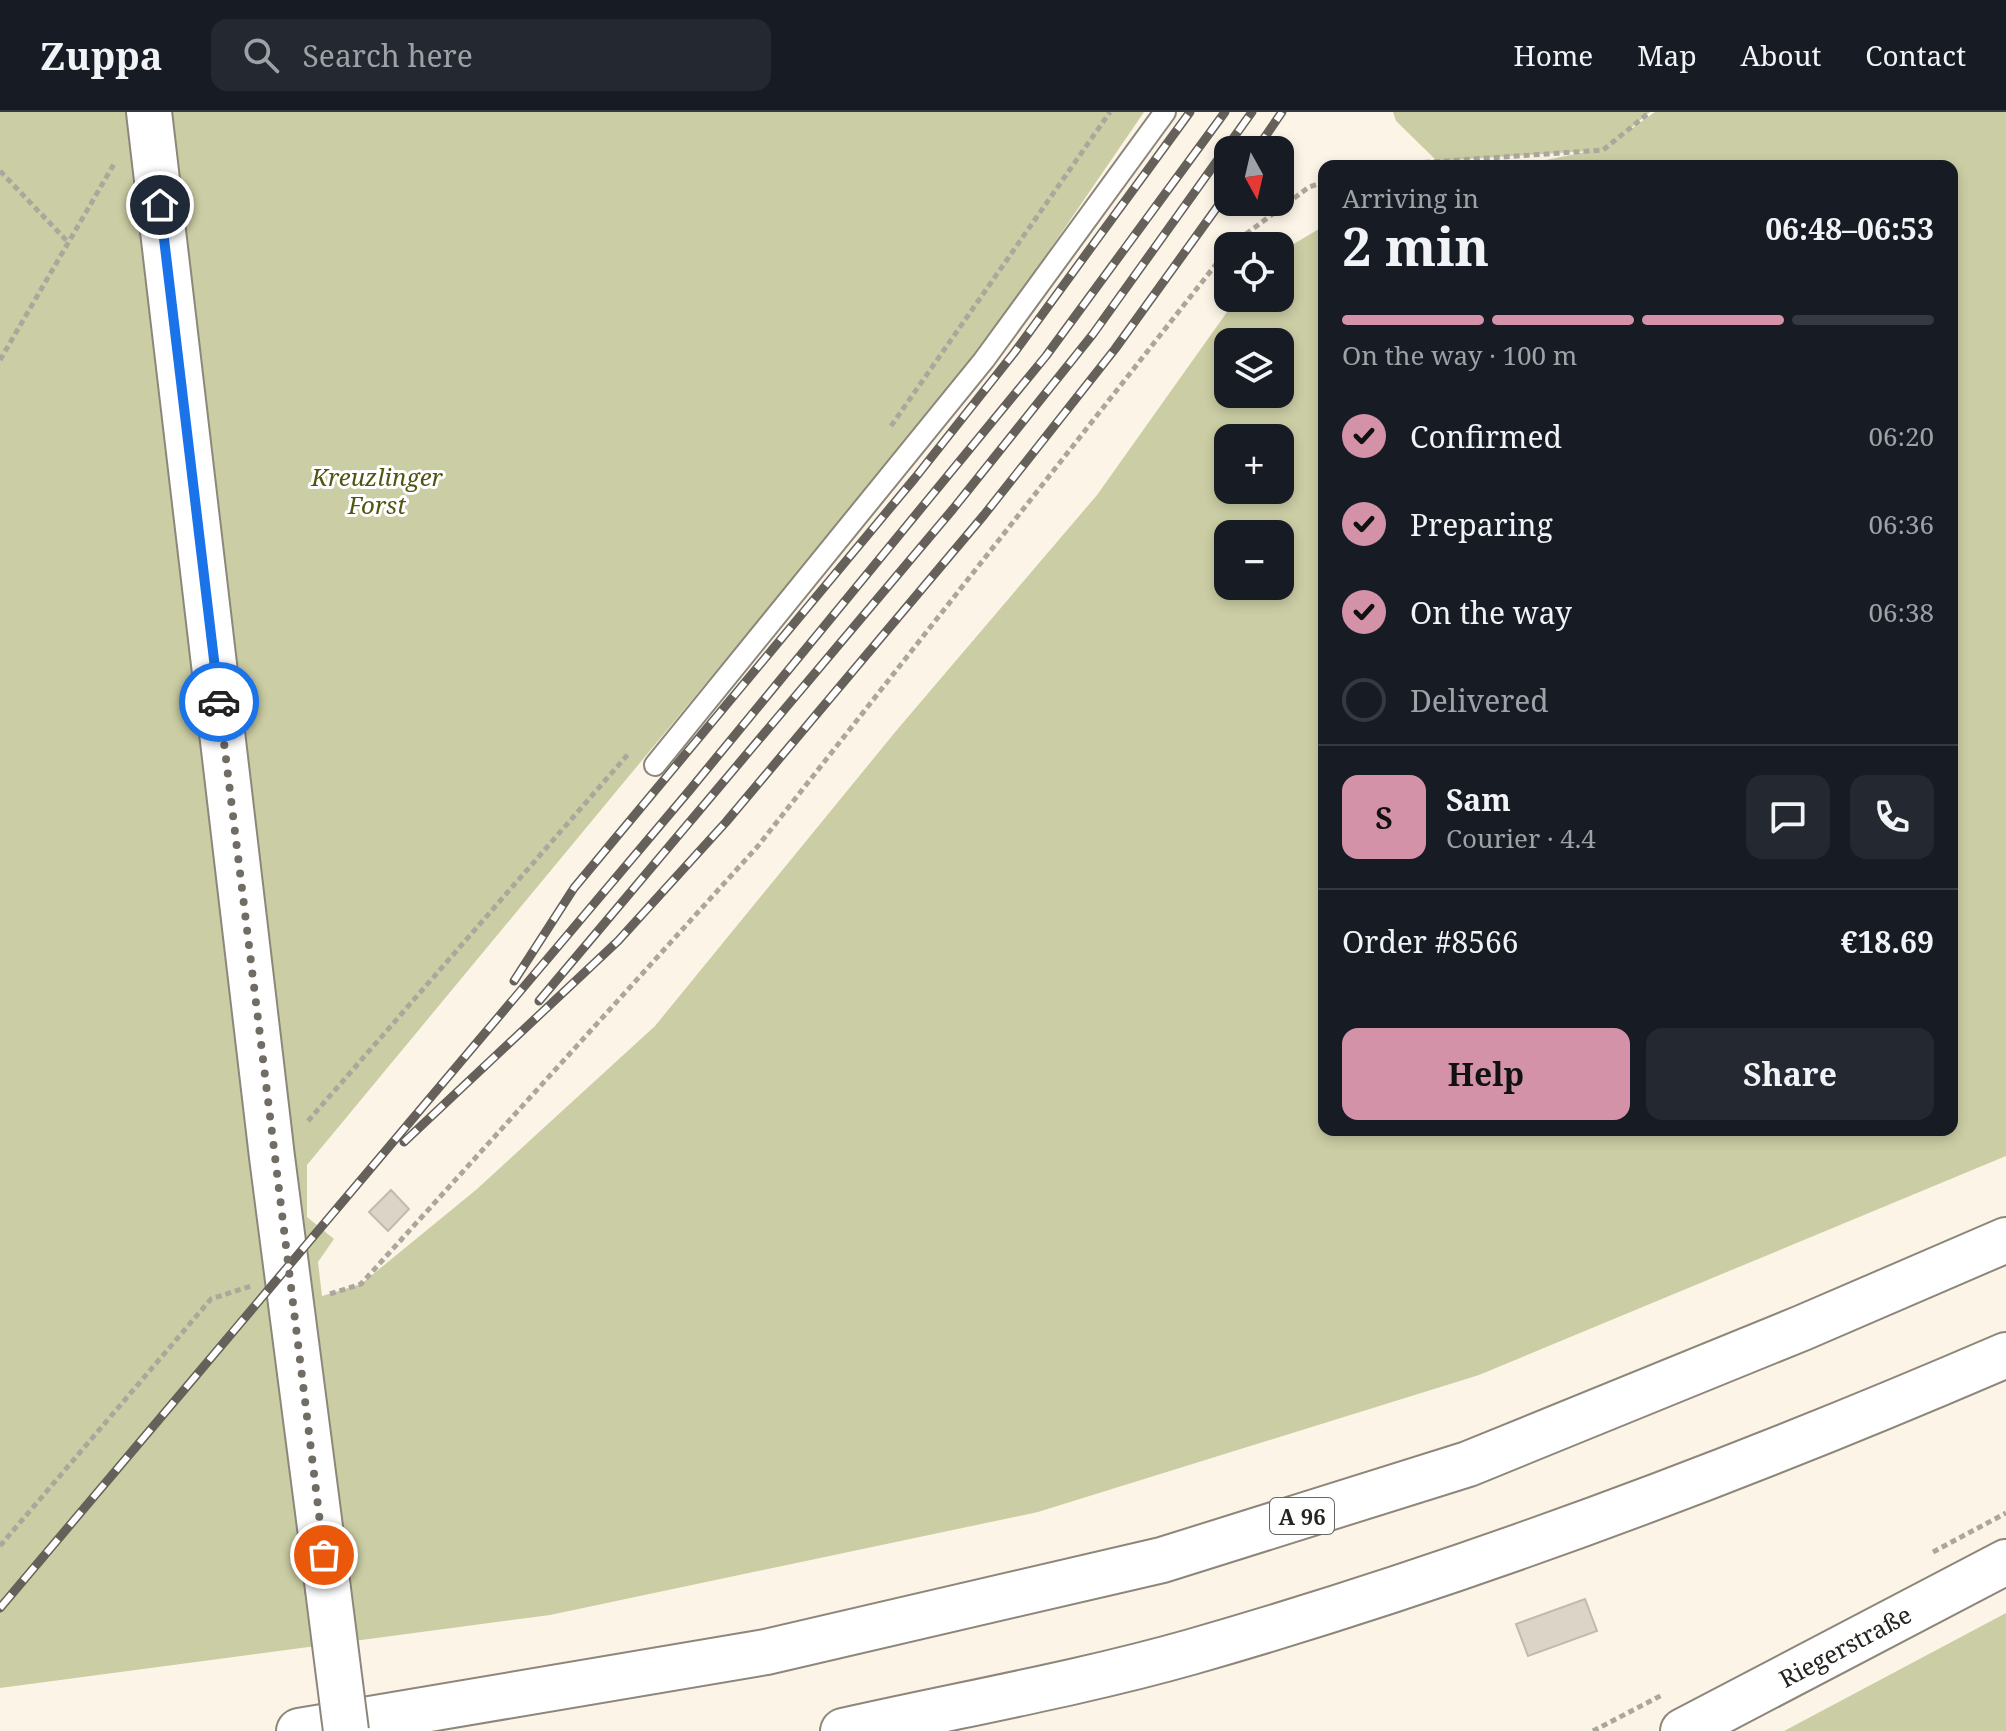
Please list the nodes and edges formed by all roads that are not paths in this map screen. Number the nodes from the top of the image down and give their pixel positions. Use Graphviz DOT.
graph roads {
  1 [pos="149,112"];
  2 [pos="1165,112"];
  3 [pos="655,765"];
  4 [pos="2006,1240"];
  5 [pos="2006,1355"];
  6 [pos="2006,1562"];
  7 [pos="299,1731"];
  8 [pos="346,1731"];
  9 [pos="843,1731"];
  10 [pos="1683,1731"];
  1 -- 8 [label="main road, bridge"];
  2 -- 3 [label="lane"];
  4 -- 7 [label="main road, A 96"];
  5 -- 9 [label="main road"];
  6 -- 10 [label="main road, Riegerstraße"];
}
